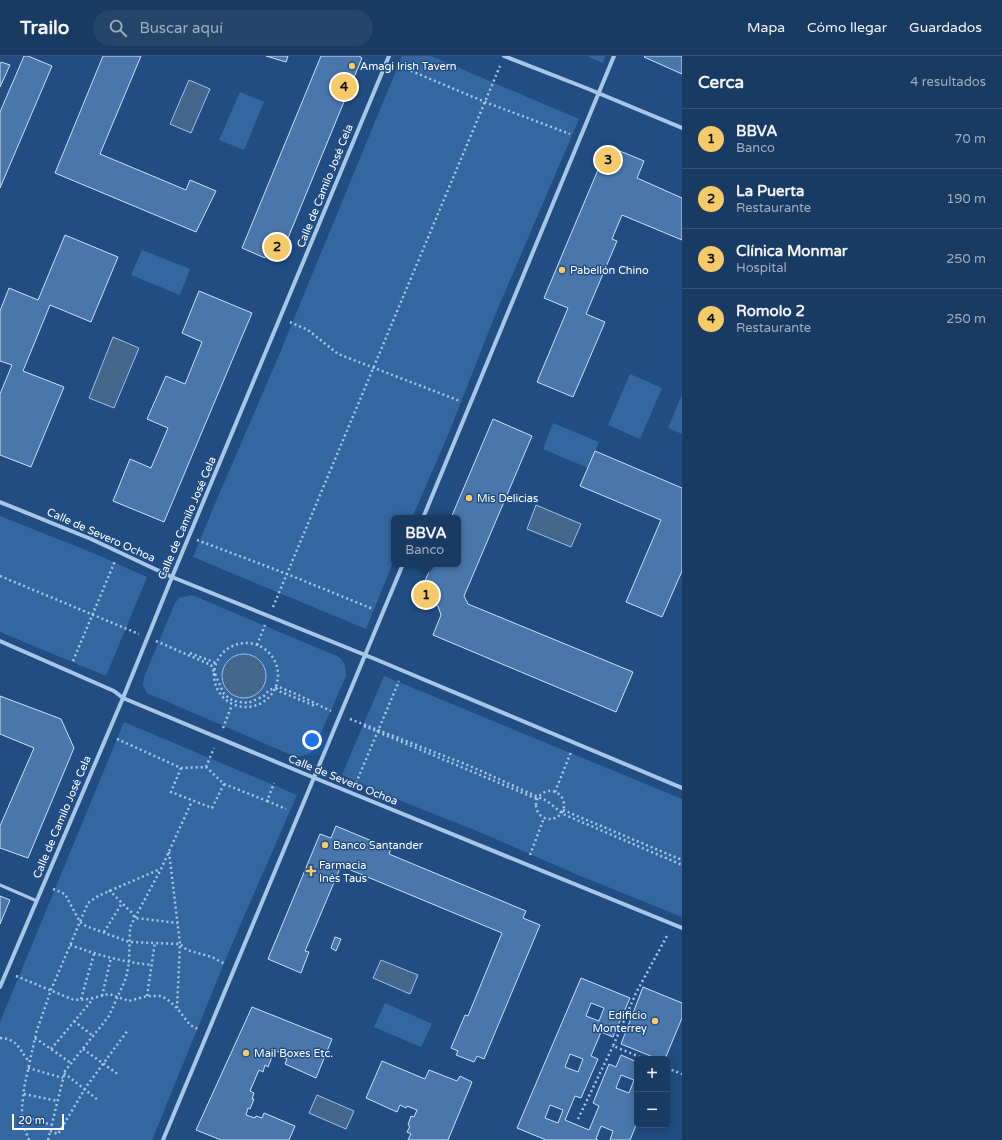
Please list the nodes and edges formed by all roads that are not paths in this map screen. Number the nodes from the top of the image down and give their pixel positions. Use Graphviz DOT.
graph roads {
  1 [pos="389,56"];
  2 [pos="504,56"];
  3 [pos="614,56"];
  4 [pos="599,93"];
  5 [pos="682,128"];
  6 [pos="0,502"];
  7 [pos="423,515"];
  8 [pos="402,567"];
  9 [pos="172,577"];
  10 [pos="0,642"];
  11 [pos="366,655"];
  12 [pos="123,698"];
  13 [pos="314,777"];
  14 [pos="682,788"];
  15 [pos="0,885"];
  16 [pos="36,901"];
  17 [pos="682,928"];
  18 [pos="0,987"];
  19 [pos="163,1140"];
  1 -- 9 [label="street, Calle de Camilo José Cela"];
  2 -- 4 [label="street"];
  3 -- 4 [label="street"];
  4 -- 5 [label="street"];
  4 -- 7 [label="street"];
  6 -- 9 [label="street, Calle de Severo Ochoa"];
  8 -- 11 [label="street"];
  9 -- 11 [label="street, Calle de Severo Ochoa"];
  9 -- 12 [label="street, Calle de Camilo José Cela"];
  10 -- 12 [label="street, Calle de Severo Ochoa"];
  11 -- 13 [label="street"];
  11 -- 14 [label="street, Calle de Severo Ochoa"];
  12 -- 13 [label="street, Calle de Severo Ochoa"];
  12 -- 16 [label="street, Calle de Camilo José Cela"];
  13 -- 17 [label="street, Calle de Severo Ochoa"];
  13 -- 19 [label="street"];
  15 -- 16 [label="lane"];
  16 -- 18 [label="street, Calle de Camilo José Cela"];
}
